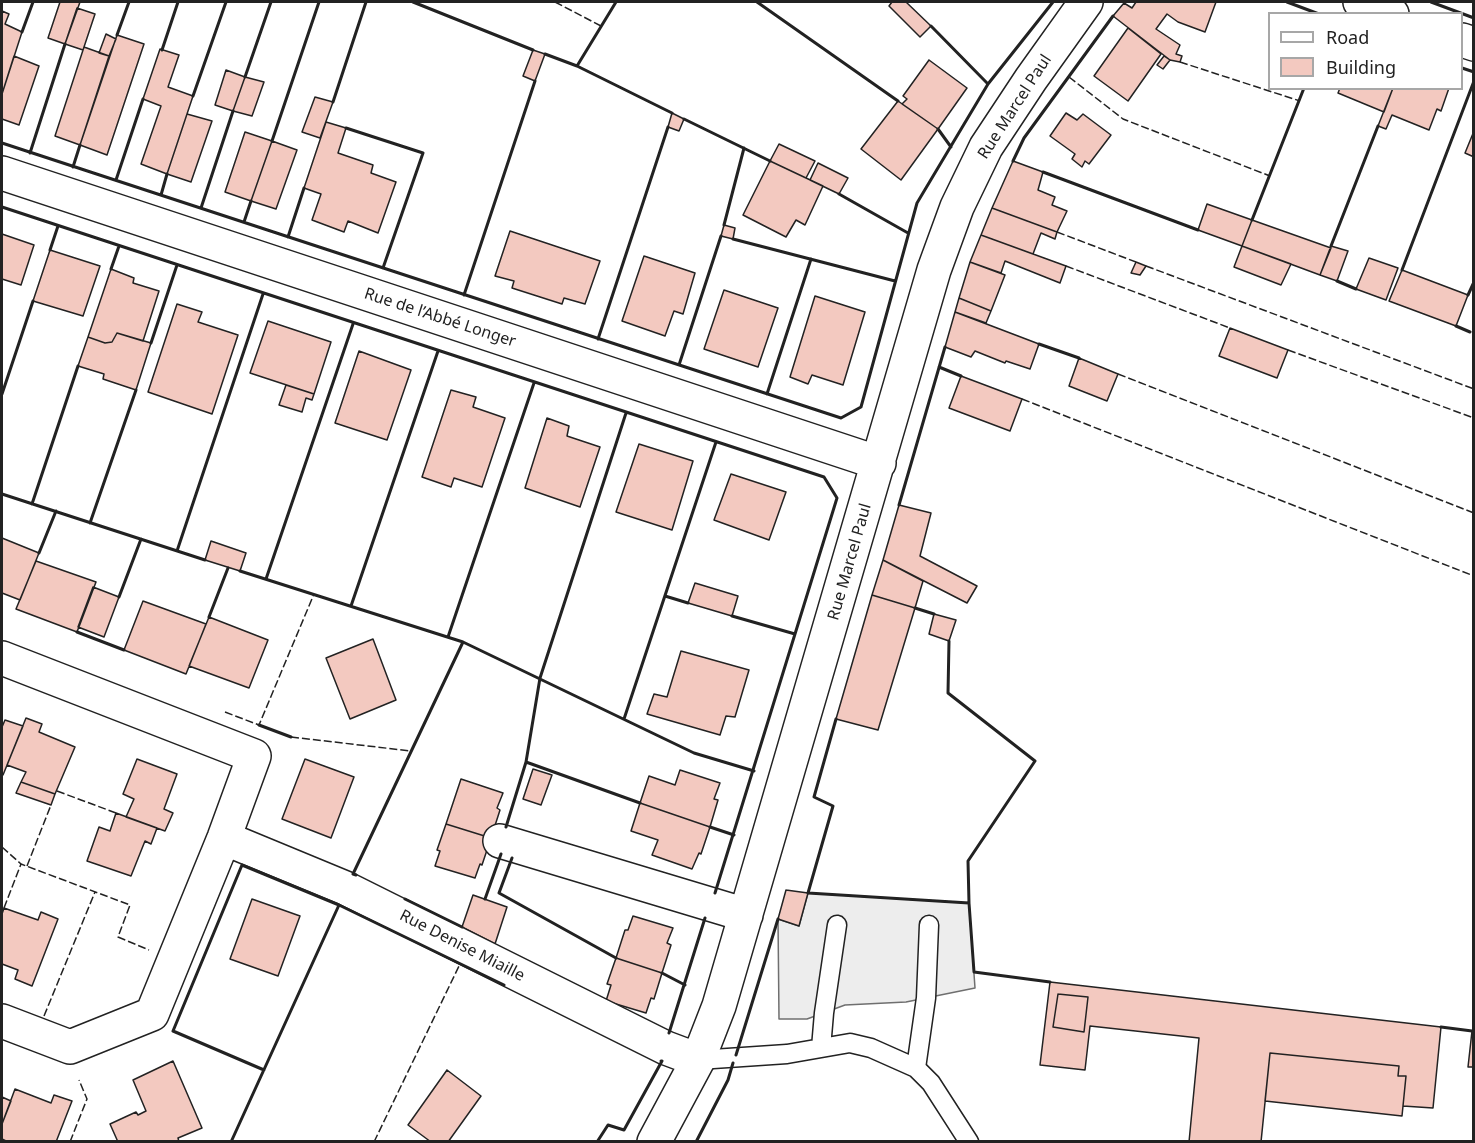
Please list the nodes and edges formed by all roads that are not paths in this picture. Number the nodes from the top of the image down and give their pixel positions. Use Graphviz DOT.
graph roads {
  1 [pos="1086,2"];
  2 [pos="1360,2"];
  3 [pos="1387,12"];
  4 [pos="2,173"];
  5 [pos="879,463"];
  6 [pos="2,658"];
  7 [pos="224,838"];
  8 [pos="500,841"];
  9 [pos="746,915"];
  10 [pos="837,925"];
  11 [pos="929,925"];
  12 [pos="2,1021"];
  13 [pos="821,1048"];
  14 [pos="698,1060"];
  15 [pos="916,1068"];
  16 [pos="654,1142"];
  17 [pos="969,1142"];
  1 -- 5 [label="street, Rue Marcel Paul"];
  2 -- 3 [label="street"];
  4 -- 5 [label="street, Rue de l’Abbé Longer"];
  5 -- 9 [label="street, Rue Marcel Paul"];
  6 -- 7 [label="street"];
  7 -- 12 [label="street"];
  7 -- 14 [label="street, Rue Denise Miaille"];
  8 -- 9 [label="street"];
  9 -- 14 [label="street, Rue Marcel Paul"];
  10 -- 13 [label="lane"];
  11 -- 15 [label="lane"];
  13 -- 14 [label="lane"];
  13 -- 15 [label="lane"];
  14 -- 16 [label="street, Rue Marcel Paul"];
  15 -- 17 [label="lane"];
}
